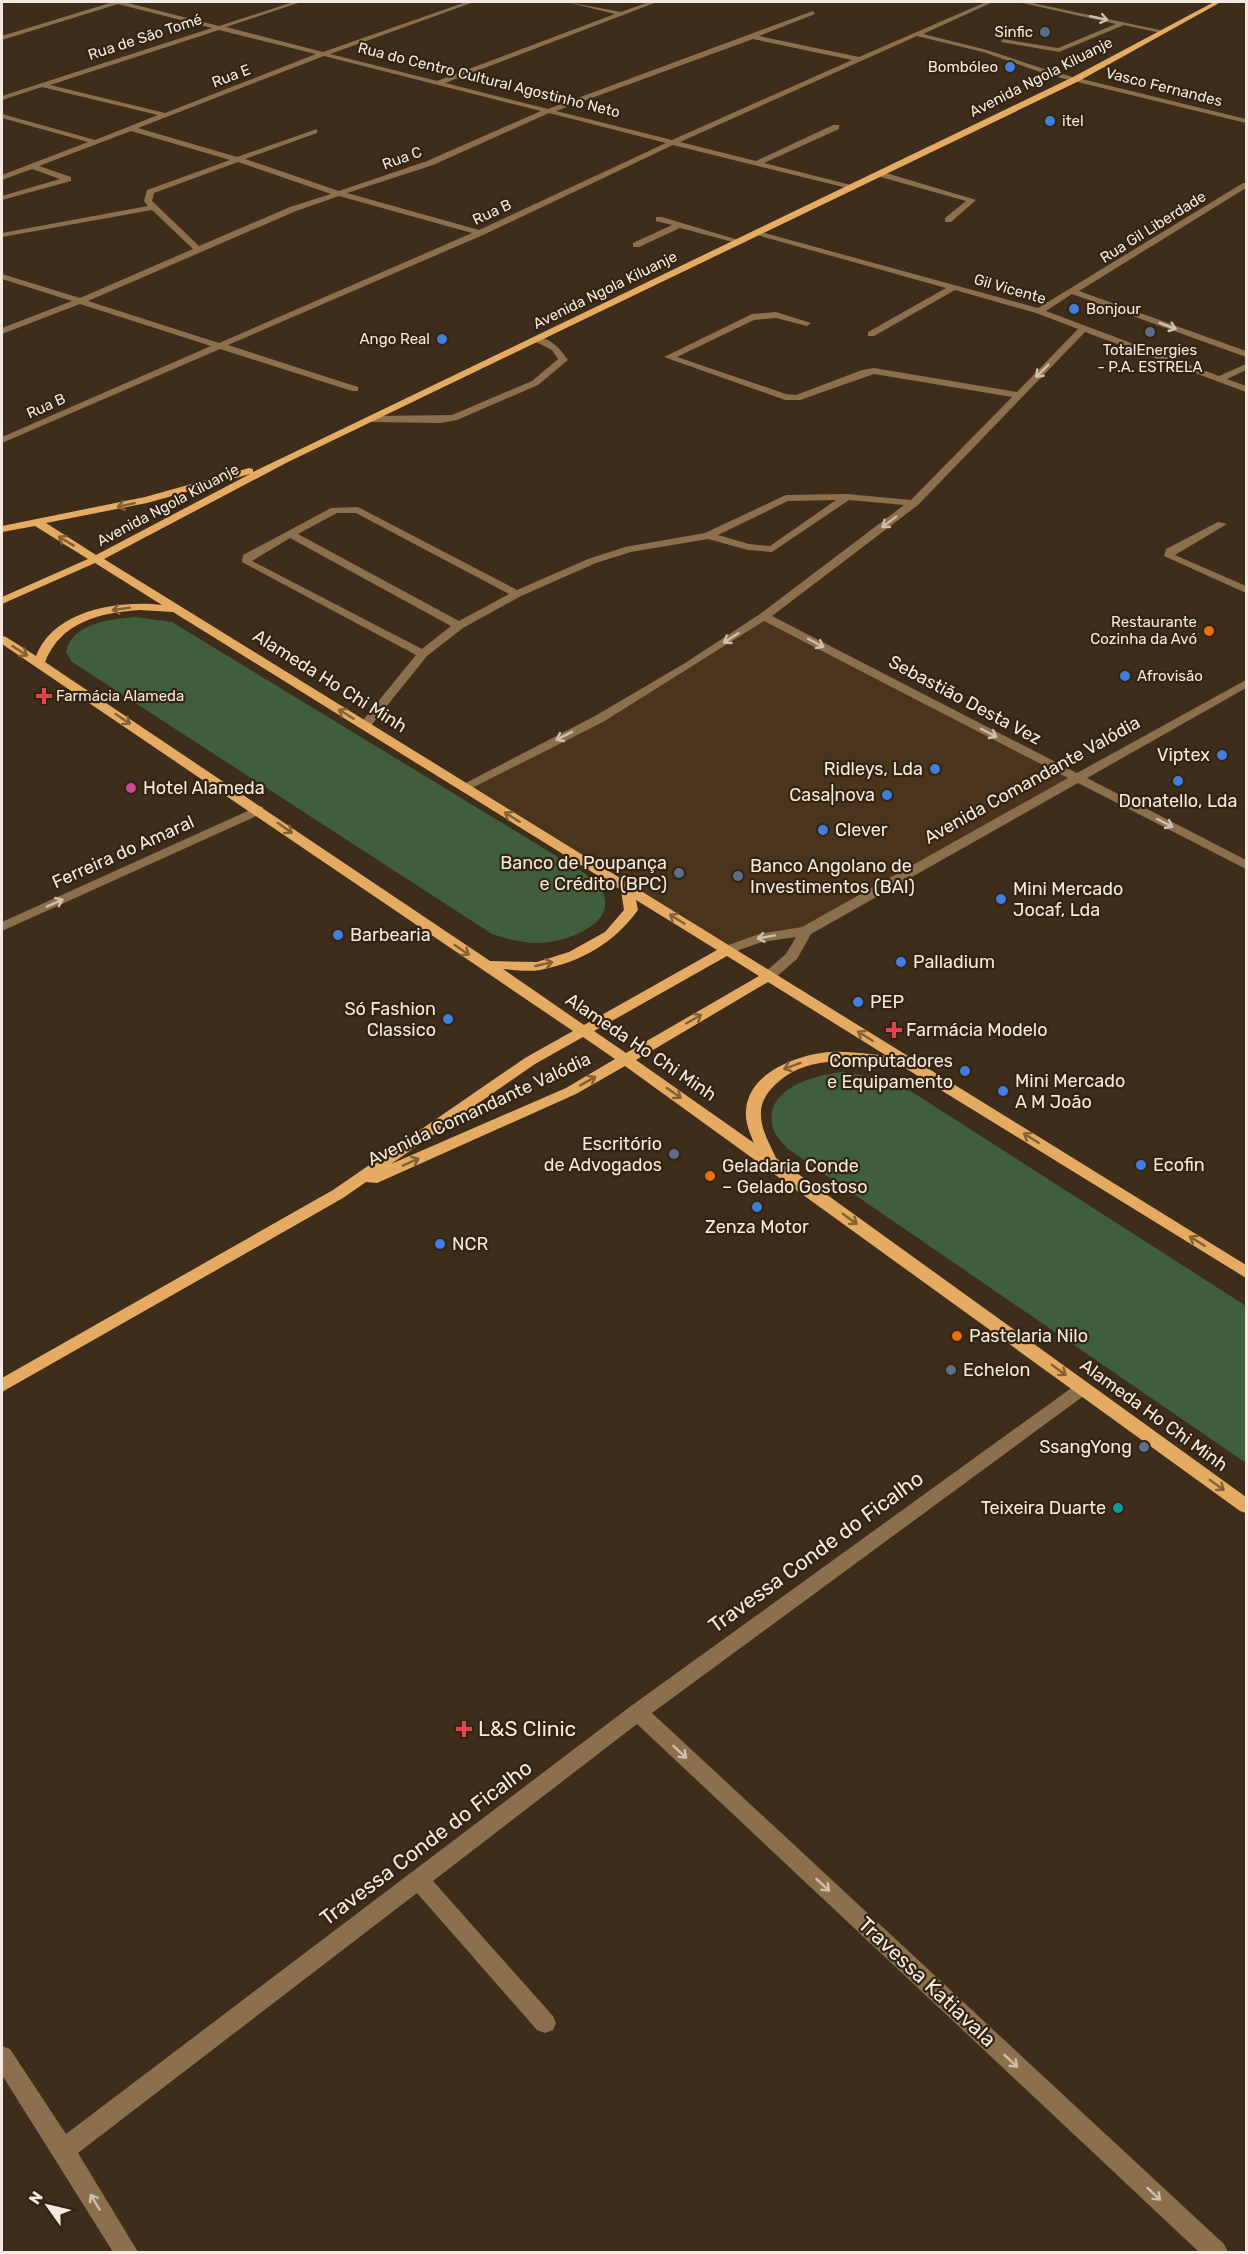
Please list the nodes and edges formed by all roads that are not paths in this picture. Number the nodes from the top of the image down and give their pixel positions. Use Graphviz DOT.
graph roads {
  1 [pos="118,2"];
  2 [pos="298,2"];
  3 [pos="471,2"];
  4 [pos="570,2"];
  5 [pos="654,2"];
  6 [pos="990,2"];
  7 [pos="1021,2"];
  8 [pos="1218,2"];
  9 [pos="813,13"];
  10 [pos="621,14"];
  11 [pos="1124,23"];
  12 [pos="220,26"];
  13 [pos="1161,31"];
  14 [pos="916,34"];
  15 [pos="753,37"];
  16 [pos="2,38"];
  17 [pos="1003,41"];
  18 [pos="326,53"];
  19 [pos="859,59"];
  20 [pos="1076,79"];
  21 [pos="438,82"];
  22 [pos="42,85"];
  23 [pos="3,97"];
  24 [pos="548,111"];
  25 [pos="2,116"];
  26 [pos="165,116"];
  27 [pos="1246,121"];
  28 [pos="836,127"];
  29 [pos="132,129"];
  30 [pos="314,131"];
  31 [pos="677,141"];
  32 [pos="95,142"];
  33 [pos="239,160"];
  34 [pos="758,163"];
  35 [pos="34,167"];
  36 [pos="880,174"];
  37 [pos="2,178"];
  38 [pos="1246,185"];
  39 [pos="852,188"];
  40 [pos="337,193"];
  41 [pos="2,198"];
  42 [pos="154,207"];
  43 [pos="659,219"];
  44 [pos="948,220"];
  45 [pos="679,225"];
  46 [pos="480,233"];
  47 [pos="760,233"];
  48 [pos="2,235"];
  49 [pos="741,242"];
  50 [pos="636,245"];
  51 [pos="196,248"];
  52 [pos="2,276"];
  53 [pos="954,287"];
  54 [pos="1074,292"];
  55 [pos="80,301"];
  56 [pos="1040,311"];
  57 [pos="807,322"];
  58 [pos="1083,329"];
  59 [pos="2,331"];
  60 [pos="871,334"];
  61 [pos="537,339"];
  62 [pos="217,346"];
  63 [pos="1246,354"];
  64 [pos="1246,367"];
  65 [pos="1219,379"];
  66 [pos="355,389"];
  67 [pos="1246,389"];
  68 [pos="1018,394"];
  69 [pos="370,419"];
  70 [pos="2,440"];
  71 [pos="284,460"];
  72 [pos="847,497"];
  73 [pos="914,503"];
  74 [pos="36,522"];
  75 [pos="1222,524"];
  76 [pos="2,528"];
  77 [pos="289,532"];
  78 [pos="708,536"];
  79 [pos="96,559"];
  80 [pos="1246,590"];
  81 [pos="517,594"];
  82 [pos="2,601"];
  83 [pos="179,610"];
  84 [pos="764,616"];
  85 [pos="459,626"];
  86 [pos="2,639"];
  87 [pos="423,654"];
  88 [pos="39,663"];
  89 [pos="1246,682"];
  90 [pos="365,725"];
  91 [pos="1076,778"];
  92 [pos="464,786"];
  93 [pos="259,810"];
  94 [pos="1246,865"];
  95 [pos="627,888"];
  96 [pos="2,927"];
  97 [pos="806,931"];
  98 [pos="728,950"];
  99 [pos="486,965"];
  100 [pos="769,976"];
  101 [pos="583,1031"];
  102 [pos="626,1060"];
  103 [pos="911,1064"];
  104 [pos="768,1158"];
  105 [pos="338,1194"];
  106 [pos="1246,1272"];
  107 [pos="2,1386"];
  108 [pos="1083,1388"];
  109 [pos="1246,1506"];
  110 [pos="638,1712"];
  111 [pos="418,1879"];
  112 [pos="545,2023"];
  113 [pos="2,2056"];
  114 [pos="63,2150"];
  115 [pos="126,2253"];
  116 [pos="1216,2253"];
  1 -- 12 [label="street, Rua do Centro Cultural Agostinho Neto"];
  1 -- 16 [label="street"];
  2 -- 12 [label="street, Rua de São Tomé"];
  3 -- 18 [label="street, Rua E"];
  4 -- 10 [label="street"];
  5 -- 10 [label="street"];
  6 -- 14 [label="street, Rua B"];
  7 -- 11 [label="street, one-way"];
  8 -- 13 [label="main road, Avenida Ngola Kiluanje"];
  9 -- 15 [label="street, Rua C"];
  10 -- 21 [label="street"];
  11 -- 13 [label="street"];
  11 -- 17 [label="street"];
  12 -- 18 [label="street, Rua do Centro Cultural Agostinho Neto"];
  12 -- 22 [label="street, Rua de São Tomé"];
  13 -- 20 [label="main road, Avenida Ngola Kiluanje"];
  14 -- 19 [label="street, Rua B"];
  14 -- 20 [label="street, Vasco Fernandes"];
  15 -- 19 [label="street"];
  15 -- 24 [label="street, Rua C"];
  18 -- 21 [label="street, Rua do Centro Cultural Agostinho Neto"];
  18 -- 26 [label="street, Rua E"];
  19 -- 31 [label="street, Rua B"];
  20 -- 27 [label="street, Vasco Fernandes"];
  20 -- 36 [label="main road, Avenida Ngola Kiluanje"];
  21 -- 24 [label="street, Rua do Centro Cultural Agostinho Neto"];
  22 -- 23 [label="street, Rua de São Tomé"];
  22 -- 26 [label="street"];
  24 -- 31 [label="street, Rua do Centro Cultural Agostinho Neto"];
  24 -- 40 [label="street, Rua C"];
  25 -- 32 [label="street"];
  26 -- 29 [label="street, Rua E"];
  28 -- 34 [label="street"];
  29 -- 32 [label="street, Rua E"];
  29 -- 33 [label="street"];
  30 -- 33 [label="street"];
  31 -- 34 [label="street, Rua do Centro Cultural Agostinho Neto"];
  31 -- 46 [label="street, Rua B"];
  32 -- 35 [label="street, Rua E"];
  33 -- 40 [label="street"];
  33 -- 42 [label="street"];
  34 -- 39 [label="street, Rua do Centro Cultural Agostinho Neto"];
  35 -- 37 [label="street, Rua E"];
  35 -- 41 [label="street"];
  36 -- 39 [label="main road, Avenida Ngola Kiluanje"];
  36 -- 44 [label="street"];
  38 -- 54 [label="street, Rua Gil Liberdade"];
  39 -- 47 [label="main road, Avenida Ngola Kiluanje"];
  40 -- 46 [label="street"];
  40 -- 51 [label="street, Rua C"];
  42 -- 48 [label="street"];
  42 -- 51 [label="street"];
  43 -- 45 [label="street"];
  45 -- 49 [label="street"];
  45 -- 50 [label="street"];
  46 -- 62 [label="street, Rua B"];
  47 -- 49 [label="main road, Avenida Ngola Kiluanje"];
  47 -- 53 [label="street, Gil Vicente"];
  49 -- 61 [label="main road, Avenida Ngola Kiluanje"];
  51 -- 55 [label="street, Rua C"];
  52 -- 55 [label="street"];
  53 -- 56 [label="street, Gil Vicente"];
  53 -- 60 [label="street"];
  54 -- 56 [label="street, Rua Gil Liberdade"];
  54 -- 63 [label="street, one-way"];
  55 -- 59 [label="street, Rua C"];
  55 -- 62 [label="street"];
  56 -- 58 [label="street, Gil Vicente"];
  57 -- 68 [label="street"];
  58 -- 65 [label="street, Gil Vicente"];
  58 -- 68 [label="street, one-way"];
  61 -- 69 [label="main road, Avenida Ngola Kiluanje"];
  61 -- 69 [label="street"];
  62 -- 66 [label="street"];
  62 -- 70 [label="street, Rua B"];
  64 -- 65 [label="street"];
  65 -- 67 [label="street, Gil Vicente"];
  68 -- 73 [label="street"];
  69 -- 71 [label="main road, Avenida Ngola Kiluanje"];
  71 -- 74 [label="main road, one-way"];
  71 -- 79 [label="main road, Avenida Ngola Kiluanje"];
  72 -- 73 [label="street"];
  72 -- 78 [label="street"];
  72 -- 78 [label="street"];
  73 -- 84 [label="street, one-way"];
  74 -- 76 [label="main road"];
  79 -- 74 [label="main road, Alameda Ho Chi Minh, one-way"];
  75 -- 80 [label="street"];
  77 -- 81 [label="street"];
  77 -- 85 [label="street"];
  77 -- 87 [label="street"];
  78 -- 81 [label="street"];
  79 -- 82 [label="main road, Avenida Ngola Kiluanje"];
  79 -- 83 [label="main road, Alameda Ho Chi Minh"];
  81 -- 85 [label="street"];
  83 -- 88 [label="main road, one-way"];
  90 -- 83 [label="main road, Alameda Ho Chi Minh, one-way"];
  84 -- 91 [label="street, Sebastião Desta Vez, one-way"];
  84 -- 92 [label="street, one-way"];
  85 -- 87 [label="street"];
  86 -- 88 [label="main road, Alameda Ho Chi Minh, one-way"];
  87 -- 90 [label="street"];
  88 -- 93 [label="main road, Alameda Ho Chi Minh, one-way"];
  89 -- 91 [label="street, Avenida Comandante Valódia"];
  90 -- 92 [label="main road, Alameda Ho Chi Minh"];
  91 -- 94 [label="street, Sebastião Desta Vez, one-way"];
  91 -- 97 [label="street, Avenida Comandante Valódia"];
  95 -- 92 [label="main road, Alameda Ho Chi Minh, one-way"];
  96 -- 93 [label="street, Ferreira do Amaral, one-way"];
  93 -- 99 [label="main road, Alameda Ho Chi Minh, one-way"];
  98 -- 95 [label="main road, Alameda Ho Chi Minh, one-way"];
  99 -- 95 [label="main road, one-way"];
  97 -- 98 [label="street, Avenida Comandante Valódia, one-way"];
  97 -- 100 [label="street, Avenida Comandante Valódia"];
  98 -- 100 [label="main road, Alameda Ho Chi Minh"];
  98 -- 101 [label="main road, Avenida Comandante Valódia"];
  99 -- 101 [label="main road, Alameda Ho Chi Minh"];
  102 -- 100 [label="main road, Avenida Comandante Valódia, one-way"];
  103 -- 100 [label="main road, Alameda Ho Chi Minh, one-way"];
  101 -- 102 [label="main road, Alameda Ho Chi Minh"];
  101 -- 105 [label="main road, Avenida Comandante Valódia"];
  102 -- 104 [label="main road, Alameda Ho Chi Minh, one-way"];
  105 -- 102 [label="main road, Avenida Comandante Valódia, one-way"];
  103 -- 104 [label="main road, one-way"];
  106 -- 103 [label="main road, Alameda Ho Chi Minh, one-way"];
  104 -- 108 [label="main road, Alameda Ho Chi Minh, one-way"];
  105 -- 107 [label="main road, Avenida Comandante Valódia"];
  108 -- 109 [label="main road, Alameda Ho Chi Minh, one-way"];
  108 -- 110 [label="street, Travessa Conde do Ficalho"];
  110 -- 111 [label="street, Travessa Conde do Ficalho"];
  110 -- 116 [label="street, Travessa Katiavala, one-way"];
  111 -- 112 [label="street"];
  111 -- 114 [label="street, Travessa Conde do Ficalho"];
  113 -- 114 [label="street"];
  115 -- 114 [label="street, one-way"];
}
